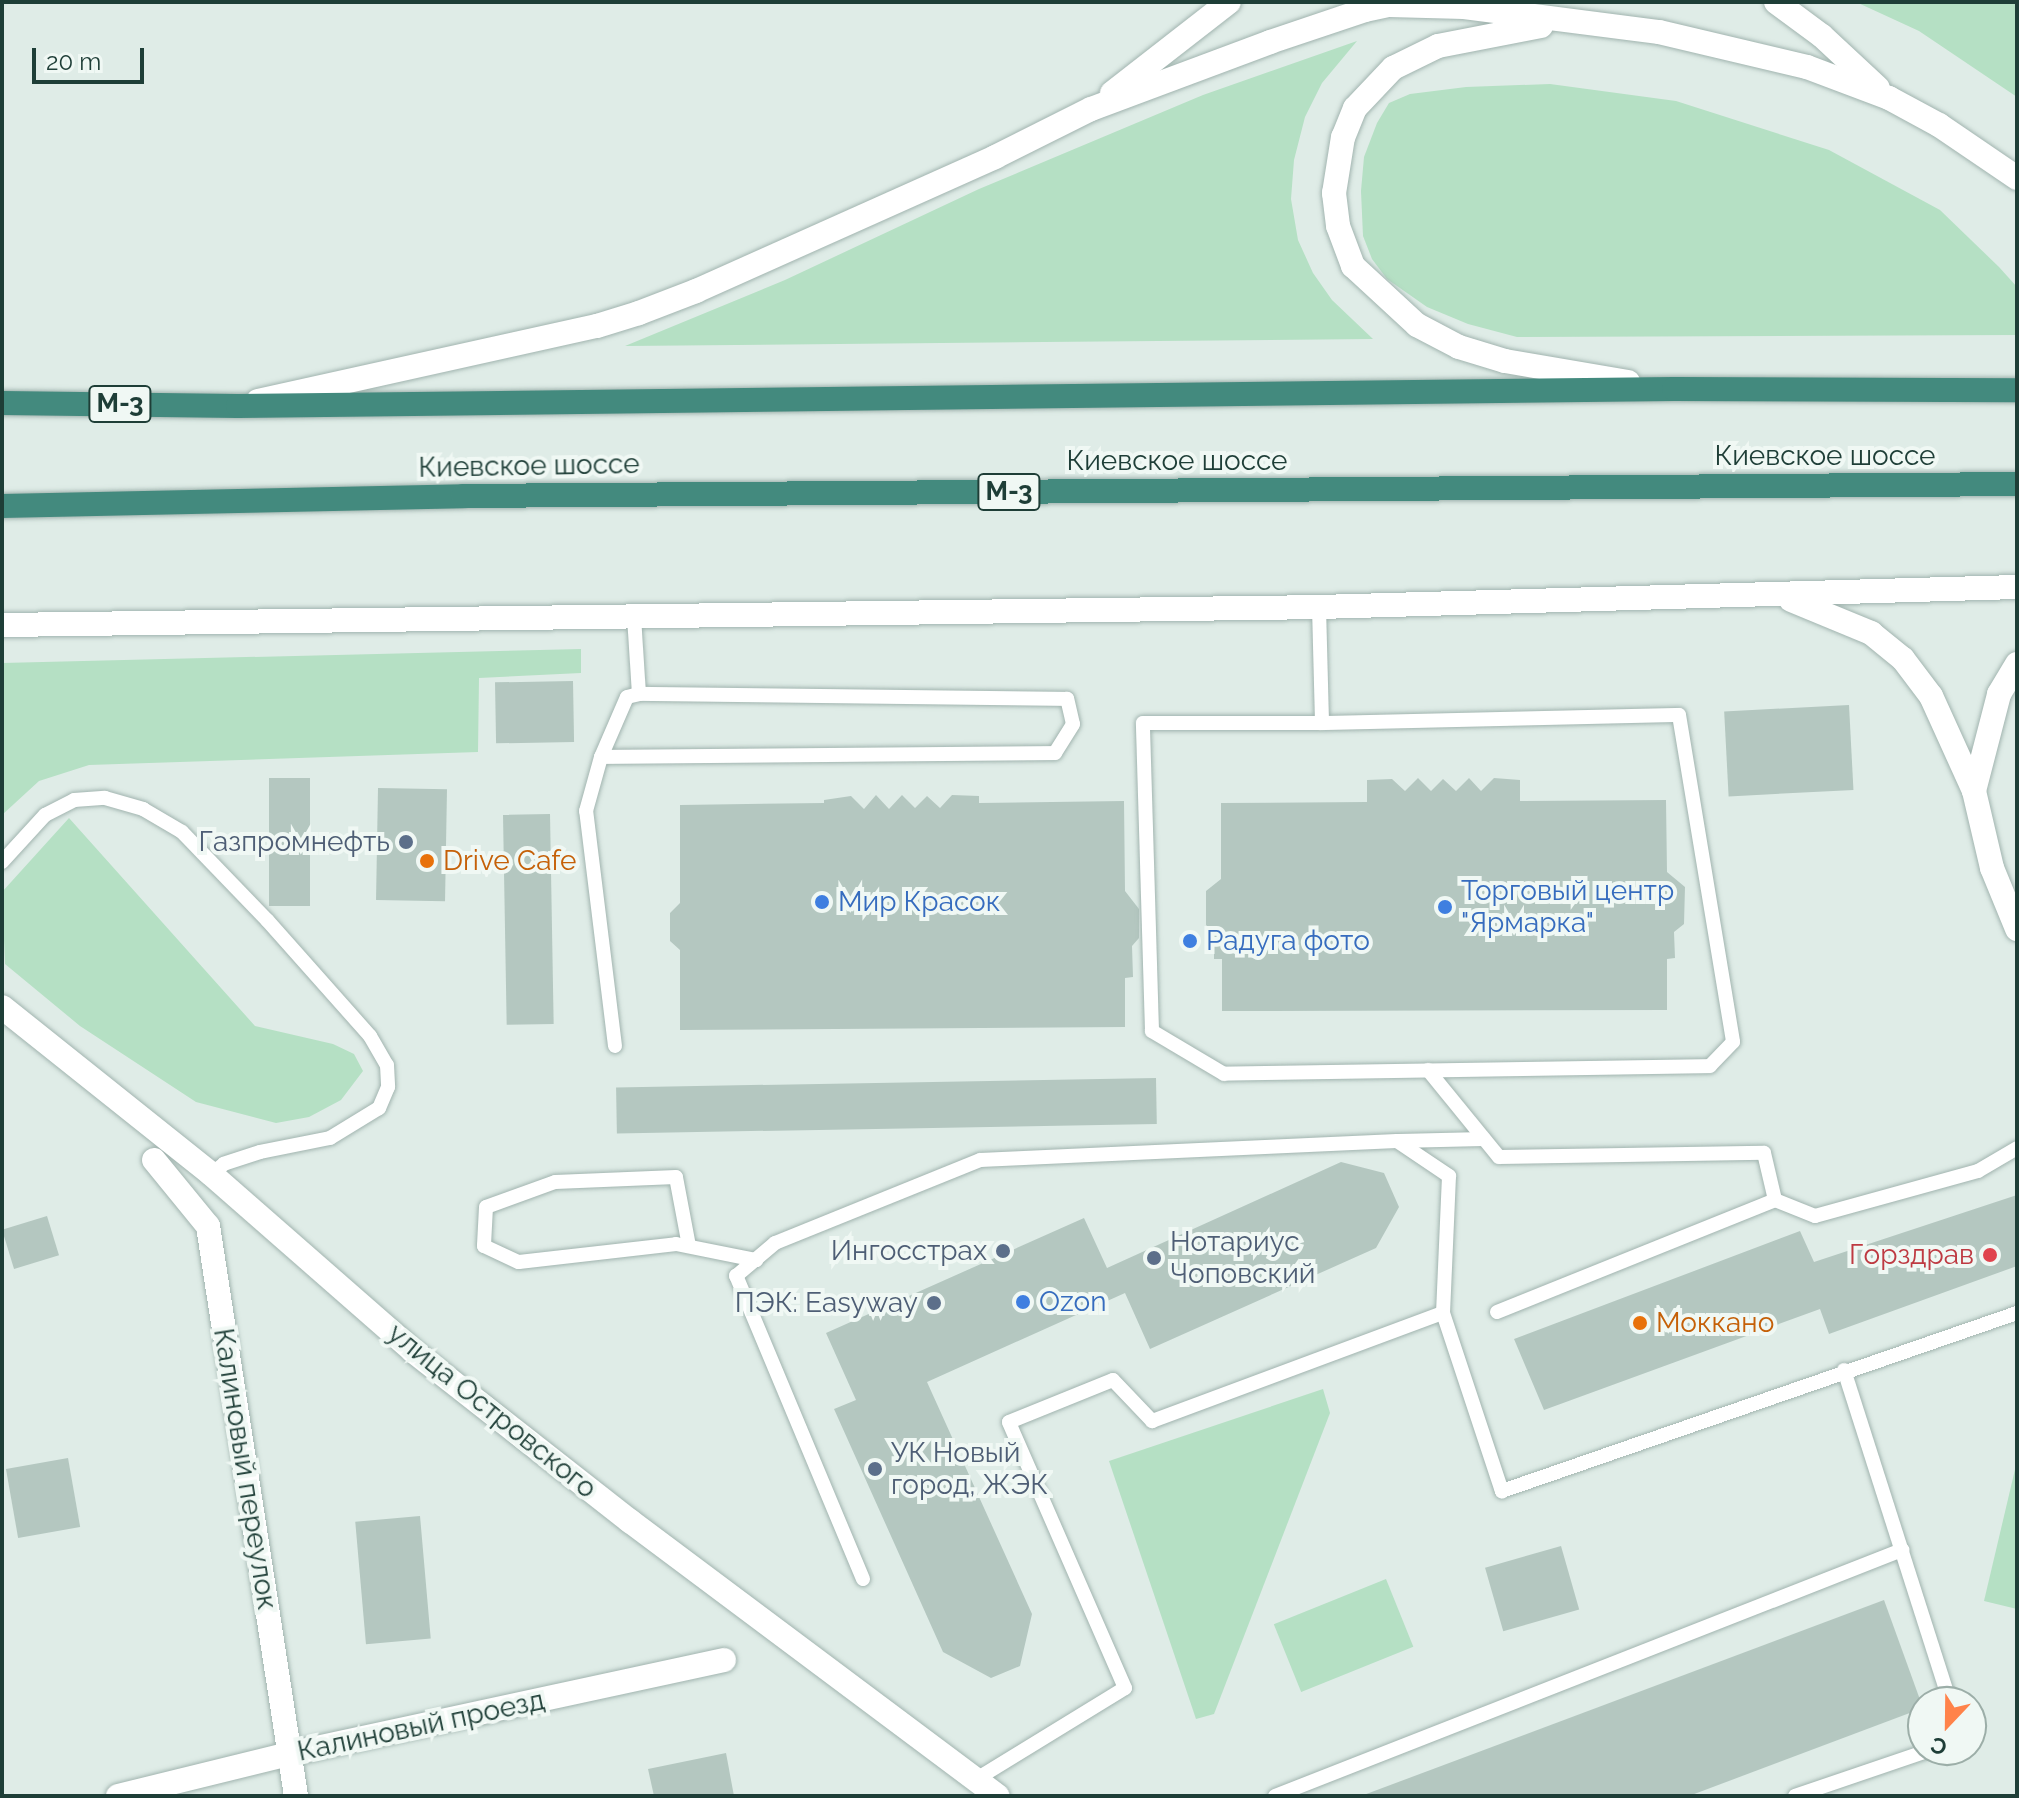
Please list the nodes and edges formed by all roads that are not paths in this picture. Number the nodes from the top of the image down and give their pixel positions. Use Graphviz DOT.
graph roads {
  1 [pos="1229,2"];
  2 [pos="1776,2"];
  3 [pos="1574,21"];
  4 [pos="1889,98"];
  5 [pos="1091,109"];
  6 [pos="2017,178"];
  7 [pos="1674,389"];
  8 [pos="2017,390"];
  9 [pos="2,403"];
  10 [pos="238,406"];
  11 [pos="2017,484"];
  12 [pos="2,506"];
  13 [pos="2017,587"];
  14 [pos="1781,596"];
  15 [pos="1319,607"];
  16 [pos="634,617"];
  17 [pos="2,625"];
  18 [pos="2017,664"];
  19 [pos="639,694"];
  20 [pos="1322,723"];
  21 [pos="601,757"];
  22 [pos="1974,791"];
  23 [pos="2,862"];
  24 [pos="2017,929"];
  25 [pos="2,1007"];
  26 [pos="615,1046"];
  27 [pos="1428,1070"];
  28 [pos="1484,1139"];
  29 [pos="1397,1141"];
  30 [pos="2017,1148"];
  31 [pos="154,1160"];
  32 [pos="211,1174"];
  33 [pos="1775,1200"];
  34 [pos="689,1246"];
  35 [pos="756,1260"];
  36 [pos="1497,1312"];
  37 [pos="1443,1313"];
  38 [pos="2017,1313"];
  39 [pos="1844,1370"];
  40 [pos="1902,1550"];
  41 [pos="863,1579"];
  42 [pos="724,1660"];
  43 [pos="1945,1686"];
  44 [pos="289,1754"];
  45 [pos="1907,1758"];
  46 [pos="975,1780"];
  47 [pos="118,1796"];
  48 [pos="296,1796"];
  49 [pos="997,1796"];
  50 [pos="1275,1796"];
  51 [pos="1795,1796"];
  1 -- 5 [label="main road"];
  2 -- 4 [label="main road"];
  3 -- 4 [label="main road"];
  3 -- 5 [label="main road"];
  3 -- 7 [label="main road"];
  4 -- 6 [label="main road"];
  5 -- 10 [label="main road"];
  7 -- 8 [label="highway, М-3"];
  7 -- 10 [label="highway, М-3"];
  9 -- 10 [label="highway, М-3"];
  11 -- 12 [label="highway, Киевское шоссе / М-3"];
  13 -- 14 [label="main road"];
  14 -- 15 [label="main road"];
  14 -- 22 [label="main road"];
  15 -- 16 [label="main road"];
  15 -- 20 [label="lane"];
  16 -- 17 [label="main road"];
  16 -- 19 [label="lane"];
  18 -- 22 [label="main road"];
  19 -- 21 [label="lane"];
  19 -- 21 [label="lane"];
  20 -- 27 [label="lane"];
  20 -- 27 [label="lane"];
  21 -- 26 [label="lane"];
  22 -- 24 [label="main road"];
  23 -- 32 [label="lane"];
  25 -- 32 [label="main road, улица Островского"];
  27 -- 28 [label="lane"];
  28 -- 29 [label="lane"];
  28 -- 33 [label="lane"];
  29 -- 35 [label="lane"];
  29 -- 37 [label="lane"];
  30 -- 33 [label="lane"];
  31 -- 44 [label="main road, Калиновый переулок"];
  32 -- 46 [label="main road, улица Островского"];
  33 -- 36 [label="lane"];
  34 -- 34 [label="lane"];
  34 -- 35 [label="lane"];
  35 -- 41 [label="lane"];
  37 -- 39 [label="lane"];
  37 -- 46 [label="lane"];
  38 -- 39 [label="lane"];
  39 -- 40 [label="lane"];
  40 -- 43 [label="lane"];
  40 -- 50 [label="lane"];
  42 -- 44 [label="main road, Калиновый проезд"];
  44 -- 47 [label="main road, Калиновый проезд"];
  44 -- 48 [label="main road, Калиновый переулок"];
  45 -- 51 [label="lane"];
  46 -- 49 [label="main road, улица Островского"];
}
